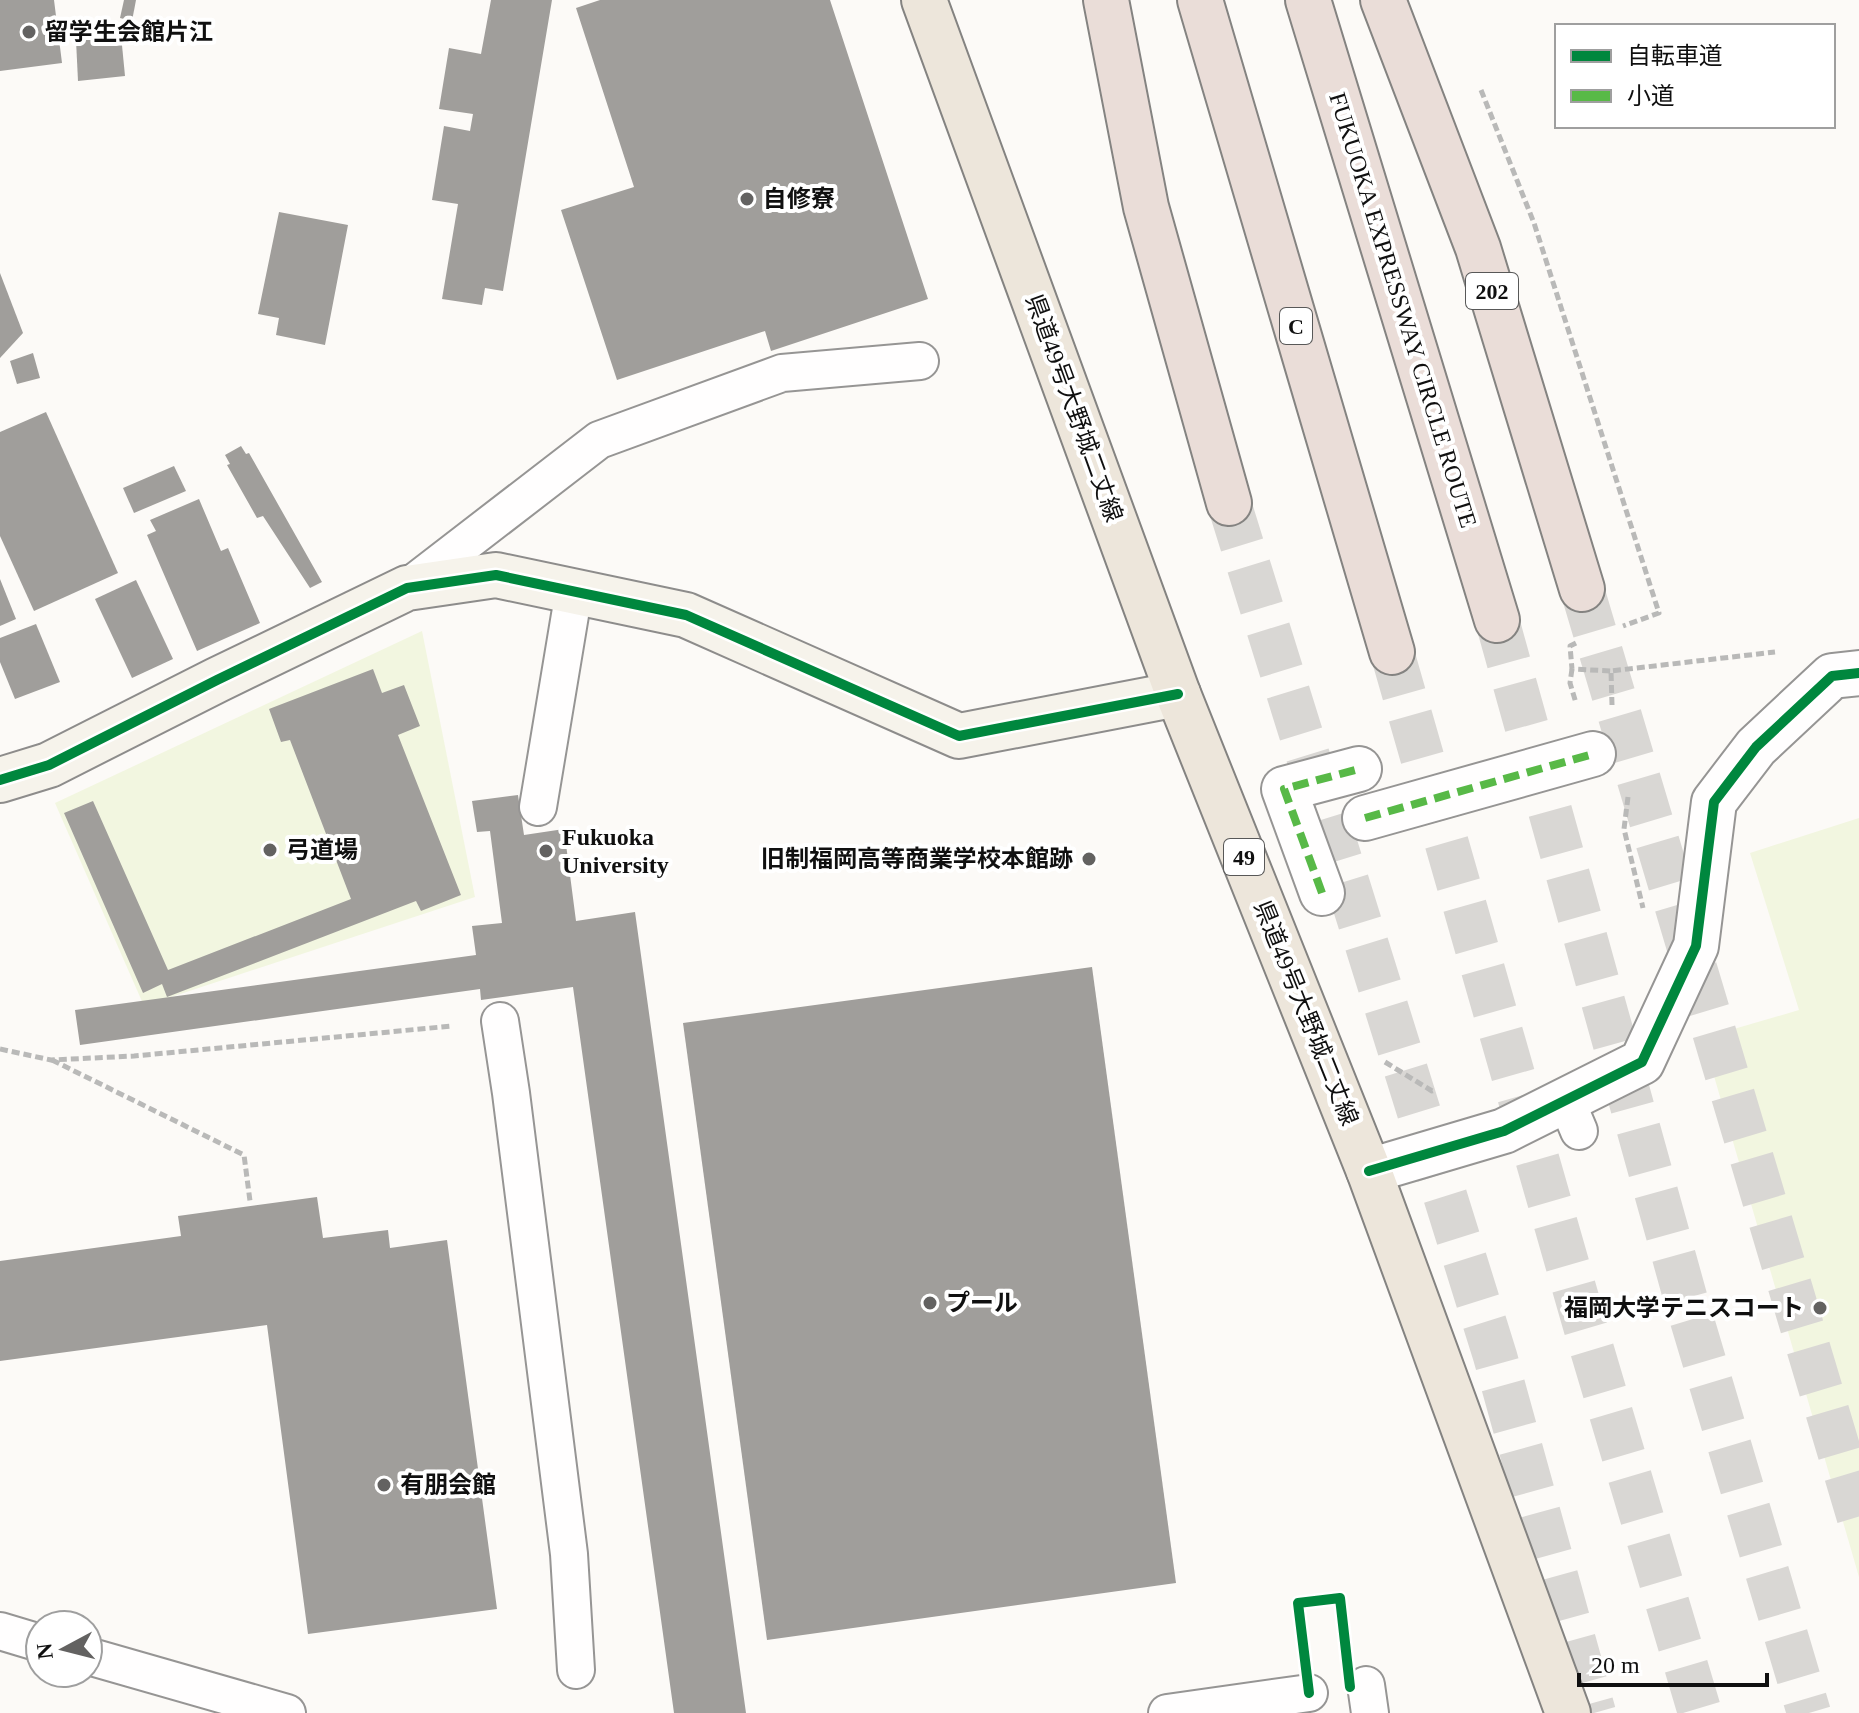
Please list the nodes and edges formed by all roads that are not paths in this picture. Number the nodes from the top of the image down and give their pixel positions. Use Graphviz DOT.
graph roads {
  1 [pos="924,0"];
  2 [pos="1106,0"];
  3 [pos="1200,0"];
  4 [pos="1308,0"];
  5 [pos="1383,0"];
  6 [pos="920,361"];
  7 [pos="1229,503"];
  8 [pos="407,588"];
  9 [pos="1582,589"];
  10 [pos="574,591"];
  11 [pos="1497,620"];
  12 [pos="1392,652"];
  13 [pos="1859,673"];
  14 [pos="1178,694"];
  15 [pos="1593,754"];
  16 [pos="1359,769"];
  17 [pos="0,780"];
  18 [pos="538,807"];
  19 [pos="1365,818"];
  20 [pos="1322,893"];
  21 [pos="500,1021"];
  22 [pos="1369,1171"];
  23 [pos="0,1631"];
  24 [pos="24,1638"];
  25 [pos="104,1661"];
  26 [pos="576,1670"];
  27 [pos="1309,1693"];
  28 [pos="287,1713"];
  29 [pos="1167,1713"];
  30 [pos="1568,1713"];
  1 -- 14 [label="main road, 県道49号大野城二丈線 / 49"];
  2 -- 7 [label="highway"];
  3 -- 12 [label="highway, C"];
  4 -- 11 [label="highway, FUKUOKA EXPRESSWAY CIRCLE ROUTE"];
  5 -- 9 [label="highway, 202"];
  6 -- 8 [label="lane"];
  8 -- 10 [label="street"];
  8 -- 17 [label="street"];
  10 -- 14 [label="street"];
  10 -- 18 [label="lane"];
  13 -- 22 [label="street"];
  14 -- 22 [label="main road, 県道49号大野城二丈線 / 49"];
  15 -- 19 [label="street"];
  16 -- 20 [label="street"];
  21 -- 26 [label="lane"];
  22 -- 30 [label="main road, 県道49号大野城二丈線 / 49"];
  23 -- 24 [label="lane"];
  25 -- 28 [label="lane"];
  27 -- 29 [label="lane"];
}
